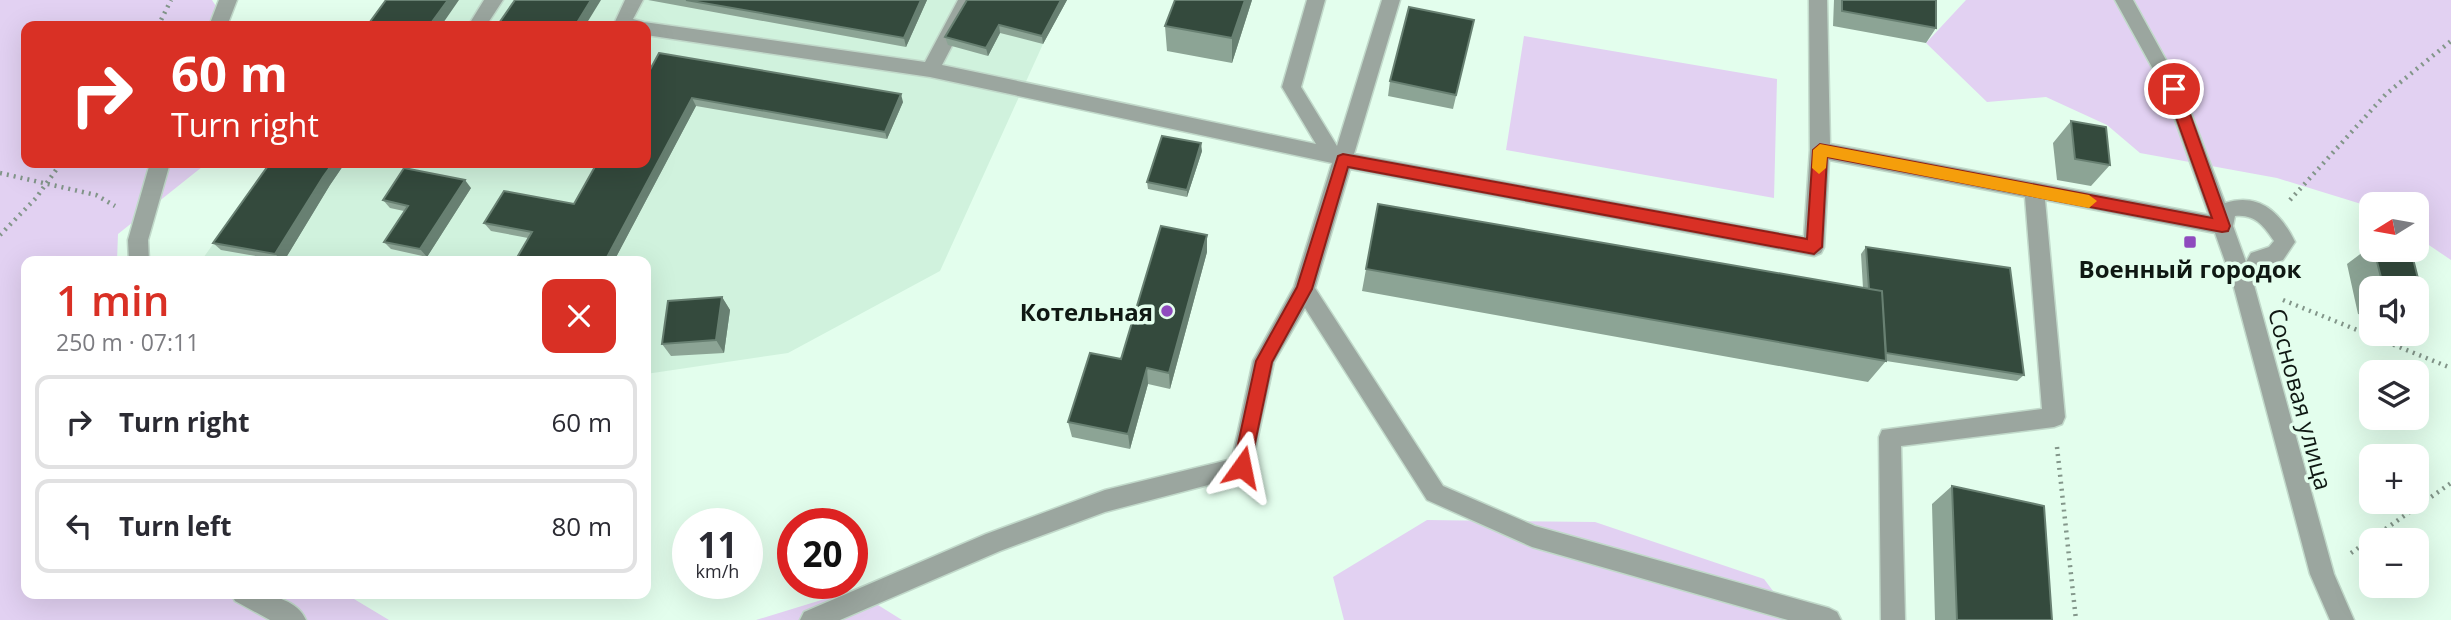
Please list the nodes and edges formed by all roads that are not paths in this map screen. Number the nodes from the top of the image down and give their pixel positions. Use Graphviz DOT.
graph roads {
  1 [pos="228,0"];
  2 [pos="494,0"];
  3 [pos="634,0"];
  4 [pos="967,0"];
  5 [pos="1316,0"];
  6 [pos="1391,0"];
  7 [pos="1818,0"];
  8 [pos="2124,0"];
  9 [pos="220,21"];
  10 [pos="480,21"];
  11 [pos="627,21"];
  12 [pos="651,29"];
  13 [pos="930,70"];
  14 [pos="1820,150"];
  15 [pos="1338,158"];
  16 [pos="159,168"];
  17 [pos="2034,191"];
  18 [pos="2222,226"];
  19 [pos="139,256"];
  20 [pos="2243,284"];
  21 [pos="1304,289"];
  22 [pos="254,599"];
  23 [pos="294,620"];
  24 [pos="812,620"];
  25 [pos="1829,620"];
  26 [pos="1893,620"];
  27 [pos="2342,620"];
  1 -- 9 [label="street"];
  2 -- 10 [label="street"];
  3 -- 11 [label="street"];
  4 -- 13 [label="street"];
  5 -- 15 [label="street"];
  6 -- 15 [label="street"];
  7 -- 14 [label="street"];
  8 -- 18 [label="street, Сосновая улица"];
  12 -- 13 [label="street"];
  13 -- 15 [label="street"];
  14 -- 15 [label="street"];
  14 -- 17 [label="street"];
  15 -- 21 [label="street"];
  16 -- 19 [label="street"];
  17 -- 18 [label="street"];
  17 -- 26 [label="street"];
  18 -- 20 [label="street, Сосновая улица"];
  18 -- 20 [label="street"];
  20 -- 27 [label="street, Сосновая улица"];
  21 -- 24 [label="street"];
  21 -- 25 [label="street"];
  22 -- 23 [label="street"];
}
